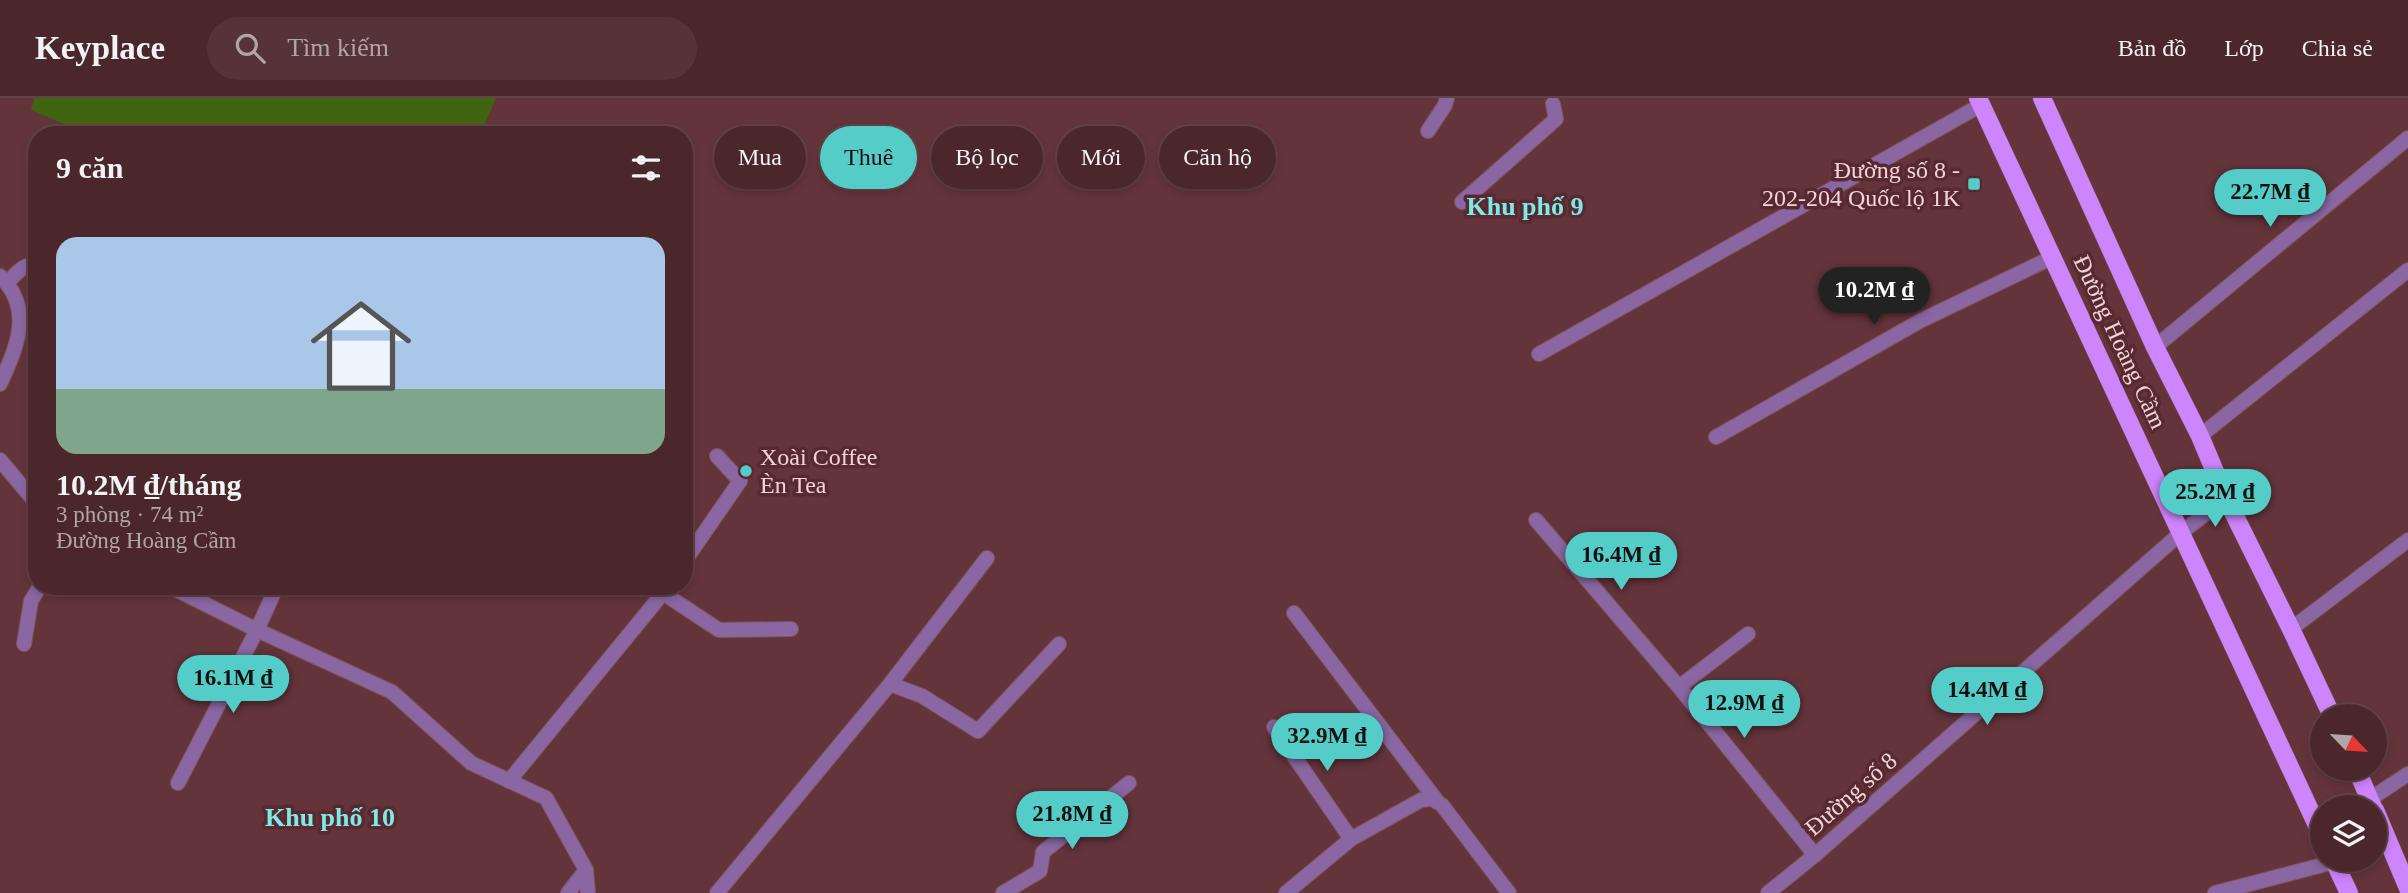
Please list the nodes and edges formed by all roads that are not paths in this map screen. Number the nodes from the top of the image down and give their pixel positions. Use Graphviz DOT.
graph roads {
  1 [pos="1447,98"];
  2 [pos="2042,98"];
  3 [pos="1553,100"];
  4 [pos="1979,102"];
  5 [pos="1428,131"];
  6 [pos="2408,138"];
  7 [pos="1462,202"];
  8 [pos="2053,257"];
  9 [pos="28,266"];
  10 [pos="2408,270"];
  11 [pos="4,279"];
  12 [pos="2155,346"];
  13 [pos="1539,354"];
  14 [pos="0,384"];
  15 [pos="2200,436"];
  16 [pos="1716,437"];
  17 [pos="717,456"];
  18 [pos="0,460"];
  19 [pos="28,493"];
  20 [pos="2226,498"];
  21 [pos="1536,520"];
  22 [pos="2182,532"];
  23 [pos="2408,540"];
  24 [pos="693,549"];
  25 [pos="987,558"];
  26 [pos="35,595"];
  27 [pos="187,595"];
  28 [pos="273,595"];
  29 [pos="662,595"];
  30 [pos="673,595"];
  31 [pos="1294,613"];
  32 [pos="791,629"];
  33 [pos="2291,629"];
  34 [pos="257,630"];
  35 [pos="1748,634"];
  36 [pos="1059,644"];
  37 [pos="24,645"];
  38 [pos="890,684"];
  39 [pos="1679,687"];
  40 [pos="2326,704"];
  41 [pos="1274,727"];
  42 [pos="2408,774"];
  43 [pos="509,781"];
  44 [pos="178,783"];
  45 [pos="1129,783"];
  46 [pos="2384,795"];
  47 [pos="1434,800"];
  48 [pos="2310,810"];
  49 [pos="2387,838"];
  50 [pos="1351,839"];
  51 [pos="1815,855"];
  52 [pos="2310,867"];
  53 [pos="586,870"];
  54 [pos="2339,872"];
  55 [pos="2408,888"];
  56 [pos="568,893"];
  57 [pos="588,893"];
  58 [pos="717,893"];
  59 [pos="1003,893"];
  60 [pos="1286,893"];
  61 [pos="1509,893"];
  62 [pos="1768,893"];
  63 [pos="2215,893"];
  64 [pos="2349,893"];
  1 -- 5 [label="street"];
  2 -- 12 [label="main road, Đường Hoàng Cầm"];
  3 -- 7 [label="street"];
  4 -- 8 [label="main road, Đường Hoàng Cầm"];
  4 -- 13 [label="street"];
  6 -- 12 [label="street"];
  8 -- 16 [label="street"];
  8 -- 22 [label="main road, Đường Hoàng Cầm"];
  9 -- 11 [label="street"];
  10 -- 15 [label="street"];
  11 -- 14 [label="street"];
  12 -- 15 [label="main road, Đường Hoàng Cầm"];
  15 -- 20 [label="main road, Đường Hoàng Cầm"];
  17 -- 24 [label="street"];
  18 -- 19 [label="street"];
  20 -- 22 [label="street, Đường số 8"];
  20 -- 33 [label="main road, Đường Hoàng Cầm"];
  21 -- 39 [label="street"];
  22 -- 48 [label="main road, Đường Hoàng Cầm"];
  22 -- 51 [label="street, Đường số 8"];
  23 -- 33 [label="street"];
  25 -- 38 [label="street"];
  26 -- 37 [label="street"];
  27 -- 34 [label="street"];
  28 -- 34 [label="street"];
  29 -- 43 [label="street"];
  30 -- 32 [label="street"];
  31 -- 47 [label="street"];
  33 -- 40 [label="main road, Đường Hoàng Cầm"];
  34 -- 43 [label="street"];
  34 -- 44 [label="street"];
  35 -- 39 [label="street"];
  36 -- 38 [label="street"];
  38 -- 58 [label="street"];
  39 -- 51 [label="street"];
  41 -- 50 [label="street"];
  42 -- 46 [label="street"];
  43 -- 53 [label="street"];
  45 -- 59 [label="street"];
  47 -- 50 [label="street"];
  47 -- 61 [label="street"];
  49 -- 55 [label="main road"];
  50 -- 60 [label="street"];
  51 -- 62 [label="street, Đường số 8"];
  52 -- 63 [label="street"];
  53 -- 56 [label="street"];
  53 -- 57 [label="street"];
  54 -- 64 [label="main road"];
}
